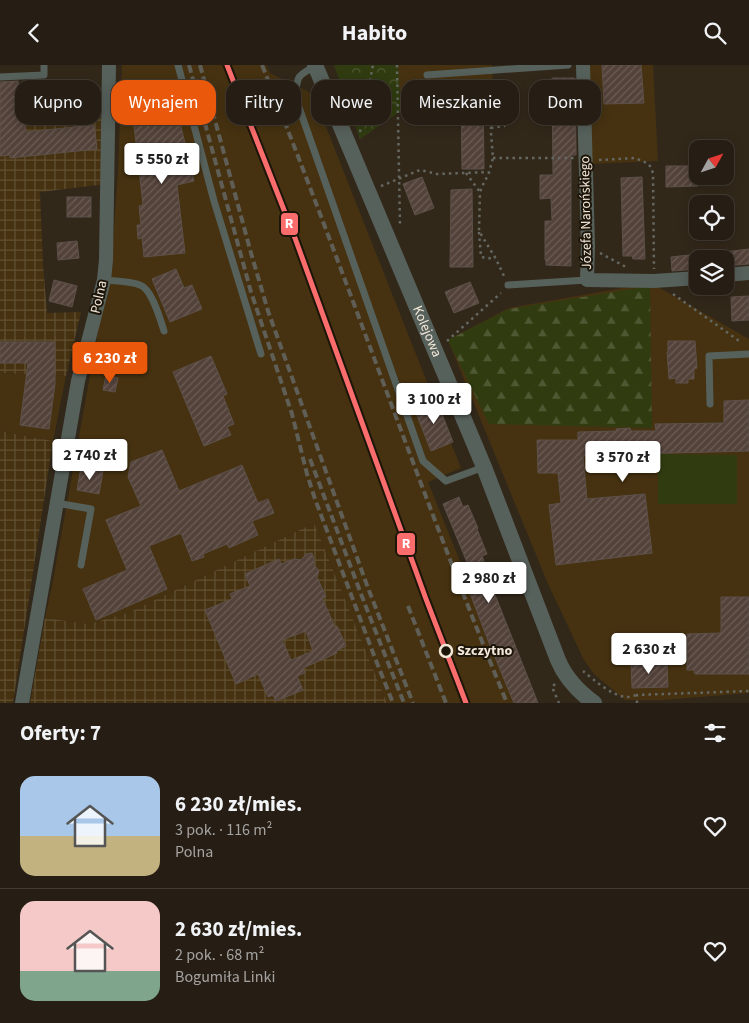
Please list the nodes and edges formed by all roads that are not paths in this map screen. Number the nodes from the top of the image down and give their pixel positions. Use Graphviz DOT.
graph roads {
  1 [pos="44,65"];
  2 [pos="109,65"];
  3 [pos="178,65"];
  4 [pos="568,65"];
  5 [pos="583,65"];
  6 [pos="315,66"];
  7 [pos="427,75"];
  8 [pos="0,77"];
  9 [pos="749,273"];
  10 [pos="734,274"];
  11 [pos="689,278"];
  12 [pos="104,280"];
  13 [pos="587,280"];
  14 [pos="508,285"];
  15 [pos="164,331"];
  16 [pos="261,354"];
  17 [pos="749,354"];
  18 [pos="710,404"];
  19 [pos="484,467"];
  20 [pos="56,503"];
  21 [pos="81,565"];
  22 [pos="22,703"];
  23 [pos="594,703"];
  1 -- 8 [label="lane"];
  2 -- 12 [label="street, Polna"];
  3 -- 16 [label="lane"];
  4 -- 7 [label="lane"];
  5 -- 13 [label="street, Józefa Narońskiego"];
  6 -- 19 [label="street, Kolejowa"];
  6 -- 19 [label="lane"];
  9 -- 10 [label="street"];
  11 -- 13 [label="street, Józefa Narońskiego"];
  12 -- 15 [label="lane"];
  12 -- 20 [label="street, Polna"];
  13 -- 14 [label="lane"];
  17 -- 18 [label="lane"];
  19 -- 23 [label="street, Kolejowa"];
  20 -- 21 [label="lane"];
  20 -- 22 [label="street, Polna"];
}
